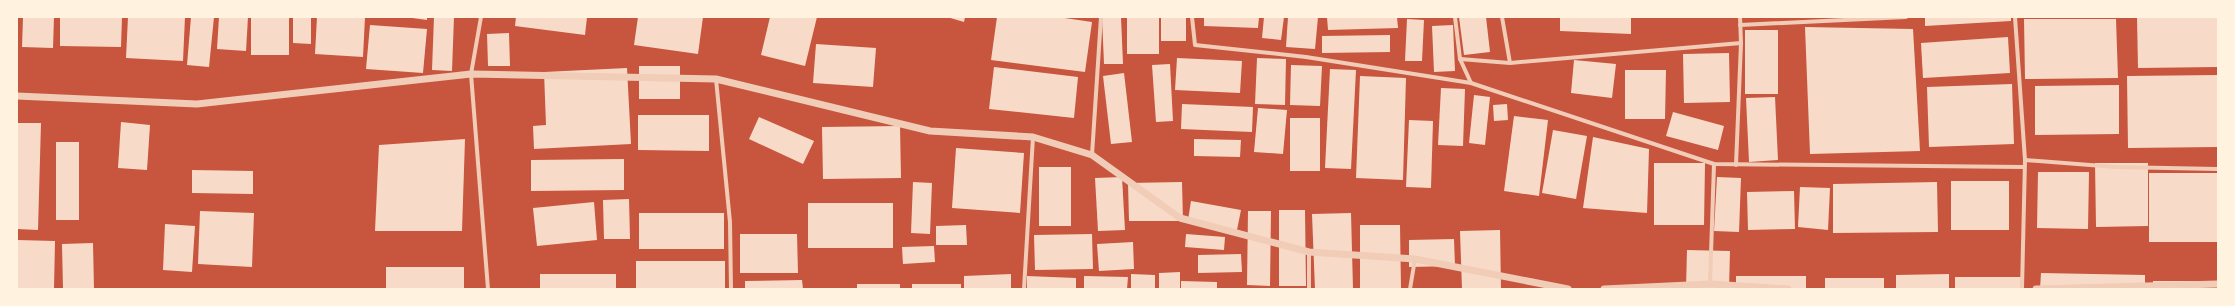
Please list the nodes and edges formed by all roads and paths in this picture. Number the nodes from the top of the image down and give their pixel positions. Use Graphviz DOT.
graph roads {
  1 [pos="481,17"];
  2 [pos="1101,17"];
  3 [pos="1192,17"];
  4 [pos="1455,17"];
  5 [pos="1502,17"];
  6 [pos="1740,17"];
  7 [pos="1906,17"];
  8 [pos="2016,17"];
  9 [pos="1740,25"];
  10 [pos="1741,43"];
  11 [pos="1460,59"];
  12 [pos="1510,63"];
  13 [pos="471,74"];
  14 [pos="716,79"];
  15 [pos="1471,83"];
  16 [pos="17,96"];
  17 [pos="1033,137"];
  18 [pos="1092,155"];
  19 [pos="2025,160"];
  20 [pos="1714,164"];
  21 [pos="1736,165"];
  22 [pos="2023,167"];
  23 [pos="2218,169"];
  24 [pos="1309,252"];
  25 [pos="1415,259"];
  26 [pos="1710,284"];
  27 [pos="2218,284"];
  28 [pos="488,289"];
  29 [pos="731,289"];
  30 [pos="1024,289"];
  31 [pos="1309,289"];
  32 [pos="1410,289"];
  33 [pos="1568,289"];
  34 [pos="1604,289"];
  35 [pos="1788,289"];
  36 [pos="2022,289"];
  37 [pos="2036,289"];
  1 -- 13 [label="street"];
  2 -- 18 [label="street"];
  3 -- 15 [label="street"];
  4 -- 11 [label="street"];
  5 -- 12 [label="street"];
  6 -- 9 [label="street"];
  7 -- 9 [label="street"];
  8 -- 19 [label="street"];
  9 -- 10 [label="street"];
  10 -- 12 [label="street"];
  10 -- 21 [label="street"];
  11 -- 12 [label="street"];
  11 -- 15 [label="street"];
  13 -- 14 [label="street"];
  13 -- 16 [label="street"];
  13 -- 28 [label="street"];
  14 -- 17 [label="street"];
  14 -- 29 [label="street"];
  15 -- 20 [label="street"];
  17 -- 18 [label="street"];
  17 -- 30 [label="street"];
  18 -- 24 [label="street"];
  19 -- 22 [label="street"];
  19 -- 23 [label="street"];
  20 -- 21 [label="street"];
  20 -- 26 [label="street"];
  21 -- 22 [label="street"];
  22 -- 36 [label="street"];
  24 -- 25 [label="street"];
  24 -- 31 [label="street"];
  25 -- 32 [label="street"];
  25 -- 33 [label="street"];
  26 -- 34 [label="street"];
  26 -- 35 [label="street"];
  27 -- 37 [label="street"];
}
